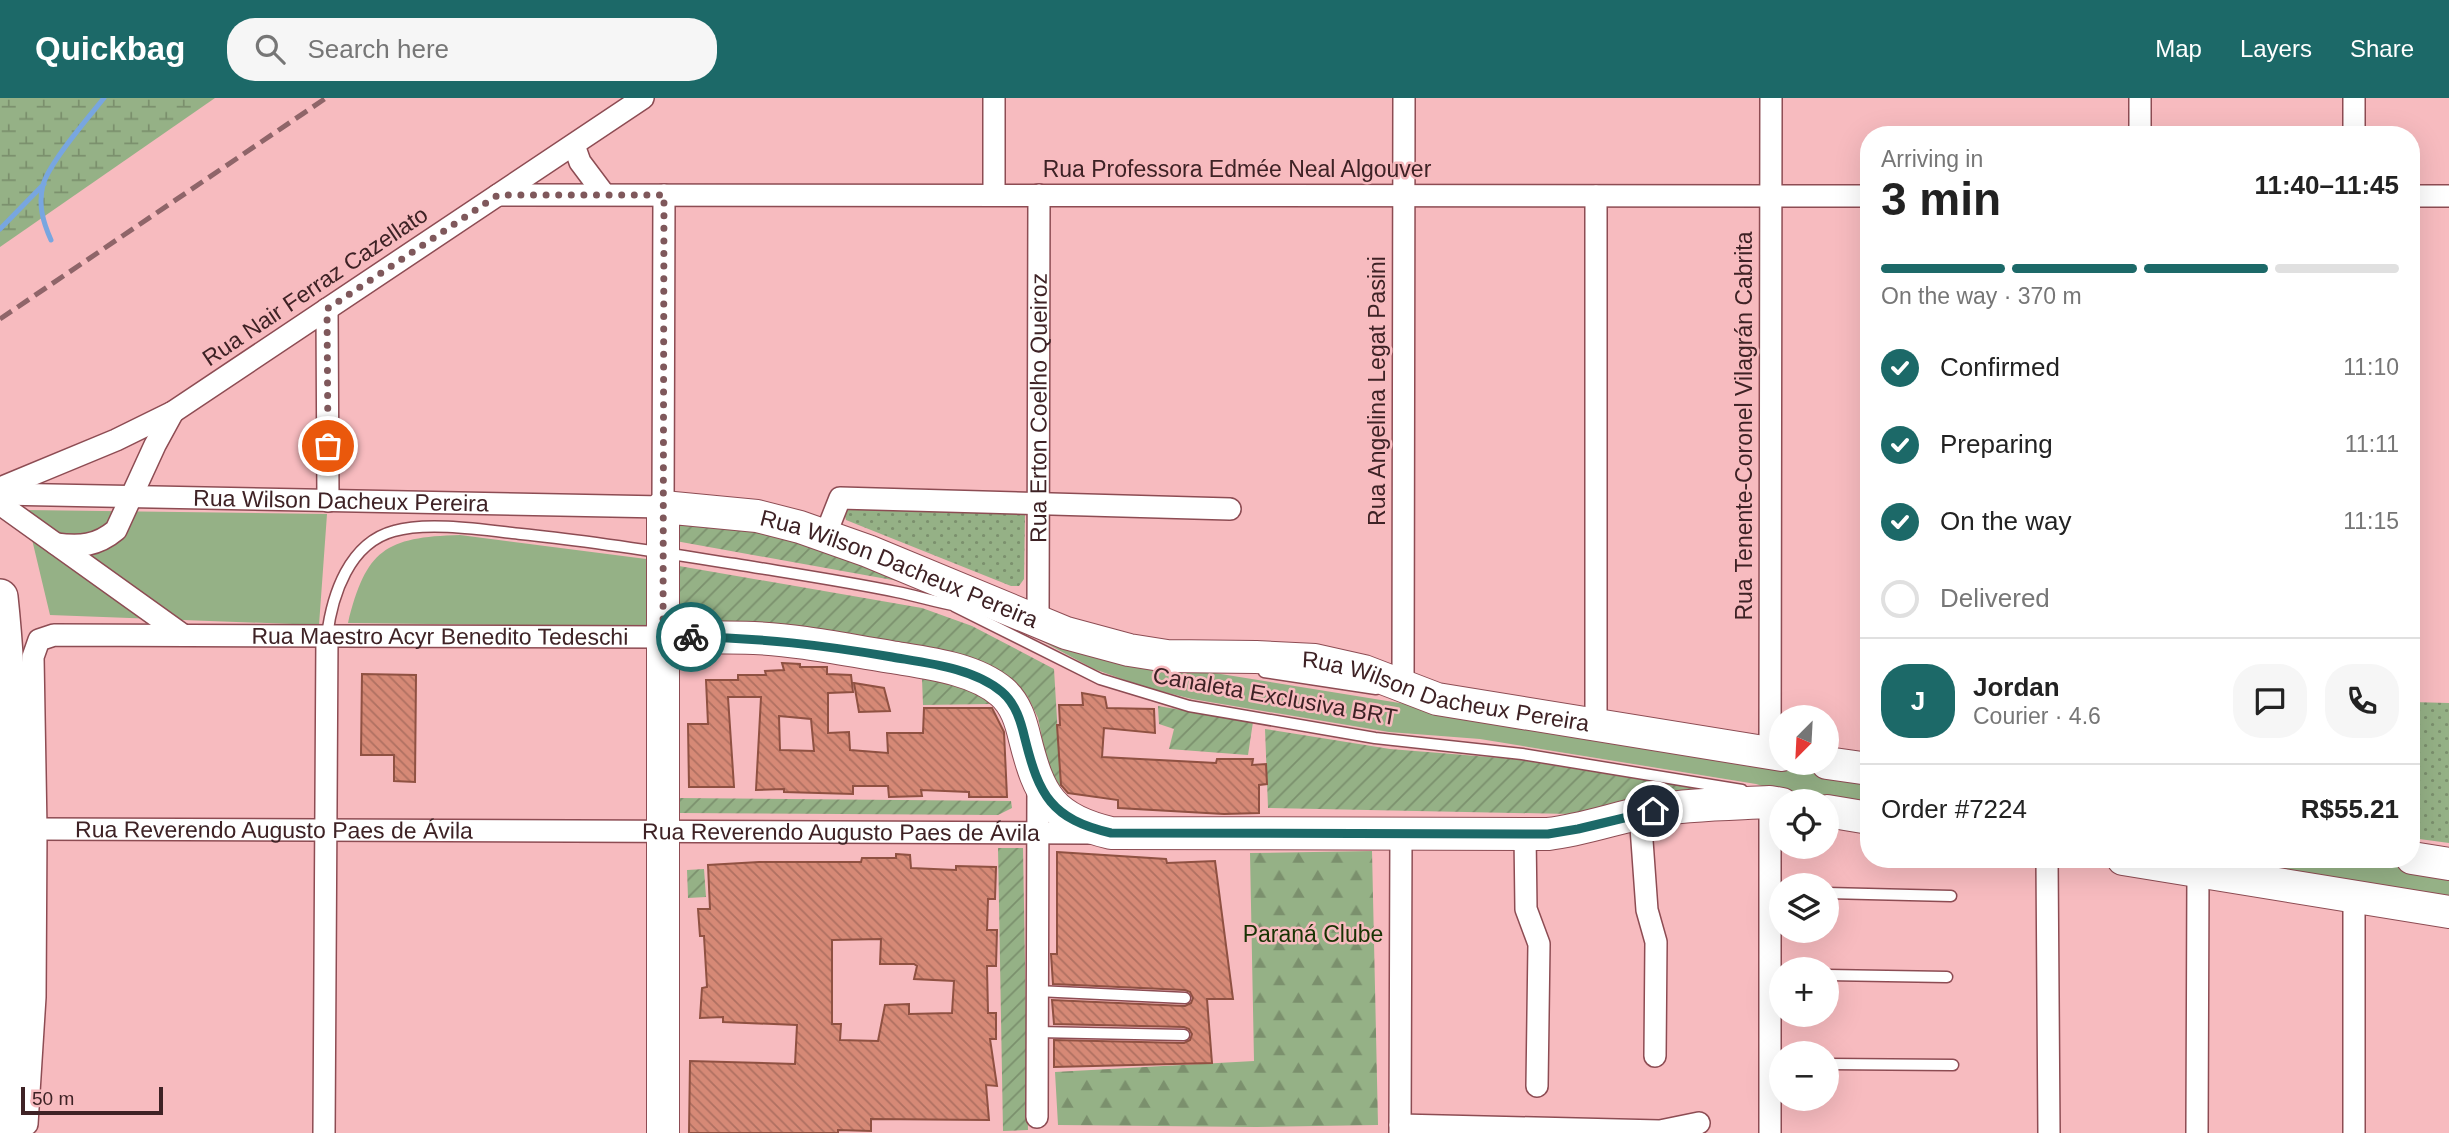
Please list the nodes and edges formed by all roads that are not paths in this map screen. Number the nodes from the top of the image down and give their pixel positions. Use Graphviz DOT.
graph roads {
  1 [pos="643,98"];
  2 [pos="994,98"];
  3 [pos="1404,98"];
  4 [pos="1771,98"];
  5 [pos="2140,98"];
  6 [pos="2354,98"];
  7 [pos="2140,126"];
  8 [pos="2354,126"];
  9 [pos="574,145"];
  10 [pos="604,194"];
  11 [pos="498,195"];
  12 [pos="664,195"];
  13 [pos="994,195"];
  14 [pos="1039,195"];
  15 [pos="1403,196"];
  16 [pos="1596,196"];
  17 [pos="1771,196"];
  18 [pos="1860,196"];
  19 [pos="2420,196"];
  20 [pos="2449,196"];
  21 [pos="327,309"];
  22 [pos="173,412"];
  23 [pos="0,488"];
  24 [pos="0,494"];
  25 [pos="133,497"];
  26 [pos="328,501"];
  27 [pos="0,504"];
  28 [pos="1040,505"];
  29 [pos="663,507"];
  30 [pos="1230,509"];
  31 [pos="825,536"];
  32 [pos="56,544"];
  33 [pos="663,552"];
  34 [pos="0,597"];
  35 [pos="954,606"];
  36 [pos="1038,620"];
  37 [pos="183,635"];
  38 [pos="327,636"];
  39 [pos="663,637"];
  40 [pos="1167,656"];
  41 [pos="1242,668"];
  42 [pos="1254,670"];
  43 [pos="1402,684"];
  44 [pos="1437,699"];
  45 [pos="1776,705"];
  46 [pos="1596,725"];
  47 [pos="1769,753"];
  48 [pos="1839,765"];
  49 [pos="1860,768"];
  50 [pos="1038,784"];
  51 [pos="1769,800"];
  52 [pos="1769,803"];
  53 [pos="1640,813"];
  54 [pos="1839,813"];
  55 [pos="1860,816"];
  56 [pos="36,829"];
  57 [pos="326,830"];
  58 [pos="663,831"];
  59 [pos="1038,832"];
  60 [pos="1111,833"];
  61 [pos="1401,834"];
  62 [pos="1525,834"];
  63 [pos="2420,859"];
  64 [pos="2449,864"];
  65 [pos="2047,868"];
  66 [pos="2179,868"];
  67 [pos="2198,871"];
  68 [pos="2256,871"];
  69 [pos="1839,893"];
  70 [pos="1951,896"];
  71 [pos="2354,897"];
  72 [pos="2449,912"];
  73 [pos="1839,975"];
  74 [pos="1947,977"];
  75 [pos="1037,991"];
  76 [pos="1185,998"];
  77 [pos="1037,1032"];
  78 [pos="1184,1035"];
  79 [pos="1655,1056"];
  80 [pos="1839,1064"];
  81 [pos="1953,1065"];
  82 [pos="1537,1086"];
  83 [pos="1772,1111"];
  84 [pos="1037,1117"];
  85 [pos="1699,1123"];
  86 [pos="1400,1129"];
  87 [pos="12,1133"];
  88 [pos="27,1133"];
  89 [pos="324,1133"];
  90 [pos="663,1133"];
  91 [pos="1770,1133"];
  92 [pos="2049,1133"];
  93 [pos="2197,1133"];
  94 [pos="2354,1133"];
  1 -- 9 [label="street, Rua Nair Ferraz Cazellato"];
  2 -- 13 [label="street"];
  3 -- 15 [label="street, Rua Angelina Legat Pasini"];
  4 -- 17 [label="street, Rua Tenente-Coronel Vilagrán Cabrita"];
  5 -- 7 [label="street"];
  6 -- 8 [label="street"];
  9 -- 10 [label="street"];
  9 -- 11 [label="street, Rua Nair Ferraz Cazellato"];
  10 -- 11 [label="street, Rua Professora Edmée Neal Algouver"];
  10 -- 12 [label="street, Rua Professora Edmée Neal Algouver"];
  11 -- 21 [label="street, Rua Nair Ferraz Cazellato"];
  12 -- 13 [label="street, Rua Professora Edmée Neal Algouver"];
  12 -- 29 [label="street"];
  13 -- 14 [label="street, Rua Professora Edmée Neal Algouver"];
  14 -- 15 [label="street, Rua Professora Edmée Neal Algouver"];
  14 -- 28 [label="street, Rua Erton Coelho Queiroz"];
  15 -- 16 [label="street, Rua Professora Edmée Neal Algouver"];
  15 -- 43 [label="street, Rua Angelina Legat Pasini"];
  16 -- 17 [label="street, Rua Professora Edmée Neal Algouver"];
  16 -- 46 [label="street"];
  17 -- 18 [label="street, Rua Professora Edmée Neal Algouver"];
  17 -- 45 [label="street, Rua Tenente-Coronel Vilagrán Cabrita"];
  19 -- 20 [label="street"];
  21 -- 22 [label="street, Rua Nair Ferraz Cazellato"];
  21 -- 26 [label="street"];
  22 -- 23 [label="street, Rua Nair Ferraz Cazellato"];
  22 -- 25 [label="street"];
  24 -- 25 [label="street, Rua Wilson Dacheux Pereira"];
  25 -- 26 [label="street, Rua Wilson Dacheux Pereira"];
  25 -- 32 [label="street"];
  26 -- 29 [label="street, Rua Wilson Dacheux Pereira"];
  27 -- 32 [label="street"];
  28 -- 30 [label="street"];
  28 -- 31 [label="street"];
  28 -- 36 [label="street, Rua Erton Coelho Queiroz"];
  29 -- 31 [label="main road, Rua Wilson Dacheux Pereira"];
  29 -- 33 [label="main road"];
  31 -- 36 [label="main road, Rua Wilson Dacheux Pereira"];
  32 -- 37 [label="street"];
  33 -- 35 [label="lane, Canaleta Exclusiva BRT"];
  33 -- 38 [label="lane, Canaleta Exclusiva BRT"];
  33 -- 39 [label="main road"];
  34 -- 87 [label="main road"];
  35 -- 36 [label="lane, Canaleta Exclusiva BRT"];
  35 -- 51 [label="lane, Canaleta Exclusiva BRT"];
  36 -- 40 [label="main road, Rua Wilson Dacheux Pereira"];
  37 -- 38 [label="street, Rua Maestro Acyr Benedito Tedeschi"];
  37 -- 56 [label="street, Rua Maestro Acyr Benedito Tedeschi"];
  38 -- 39 [label="street, Rua Maestro Acyr Benedito Tedeschi"];
  38 -- 57 [label="street"];
  39 -- 50 [label="main road, Rua Maestro Acyr Benedito Tedeschi"];
  39 -- 58 [label="main road"];
  40 -- 41 [label="lane, Canaleta Exclusiva BRT"];
  40 -- 43 [label="main road, Rua Wilson Dacheux Pereira"];
  42 -- 44 [label="lane, Canaleta Exclusiva BRT"];
  43 -- 44 [label="main road, Rua Wilson Dacheux Pereira"];
  44 -- 46 [label="main road, Rua Wilson Dacheux Pereira"];
  46 -- 47 [label="main road, Rua Wilson Dacheux Pereira"];
  48 -- 49 [label="main road"];
  50 -- 59 [label="street"];
  50 -- 60 [label="main road"];
  52 -- 53 [label="main road, Rua Reverendo Augusto Paes de Ávila"];
  53 -- 62 [label="main road, Rua Reverendo Augusto Paes de Ávila"];
  53 -- 79 [label="street"];
  54 -- 55 [label="main road"];
  56 -- 57 [label="street, Rua Reverendo Augusto Paes de Ávila"];
  56 -- 88 [label="street"];
  57 -- 58 [label="street, Rua Reverendo Augusto Paes de Ávila"];
  57 -- 89 [label="street"];
  58 -- 59 [label="street, Rua Reverendo Augusto Paes de Ávila"];
  58 -- 90 [label="main road"];
  59 -- 60 [label="street, Rua Reverendo Augusto Paes de Ávila"];
  59 -- 75 [label="street"];
  60 -- 61 [label="main road, Rua Reverendo Augusto Paes de Ávila"];
  61 -- 62 [label="main road, Rua Reverendo Augusto Paes de Ávila"];
  61 -- 86 [label="street"];
  62 -- 82 [label="street"];
  63 -- 64 [label="main road"];
  65 -- 92 [label="street"];
  66 -- 67 [label="main road"];
  67 -- 68 [label="main road"];
  67 -- 93 [label="street"];
  68 -- 71 [label="main road"];
  69 -- 70 [label="lane"];
  71 -- 72 [label="main road"];
  71 -- 94 [label="street"];
  73 -- 74 [label="lane"];
  75 -- 76 [label="lane"];
  75 -- 77 [label="street"];
  77 -- 78 [label="lane"];
  77 -- 84 [label="street"];
  80 -- 81 [label="lane"];
  83 -- 91 [label="street"];
  85 -- 86 [label="street"];
}
